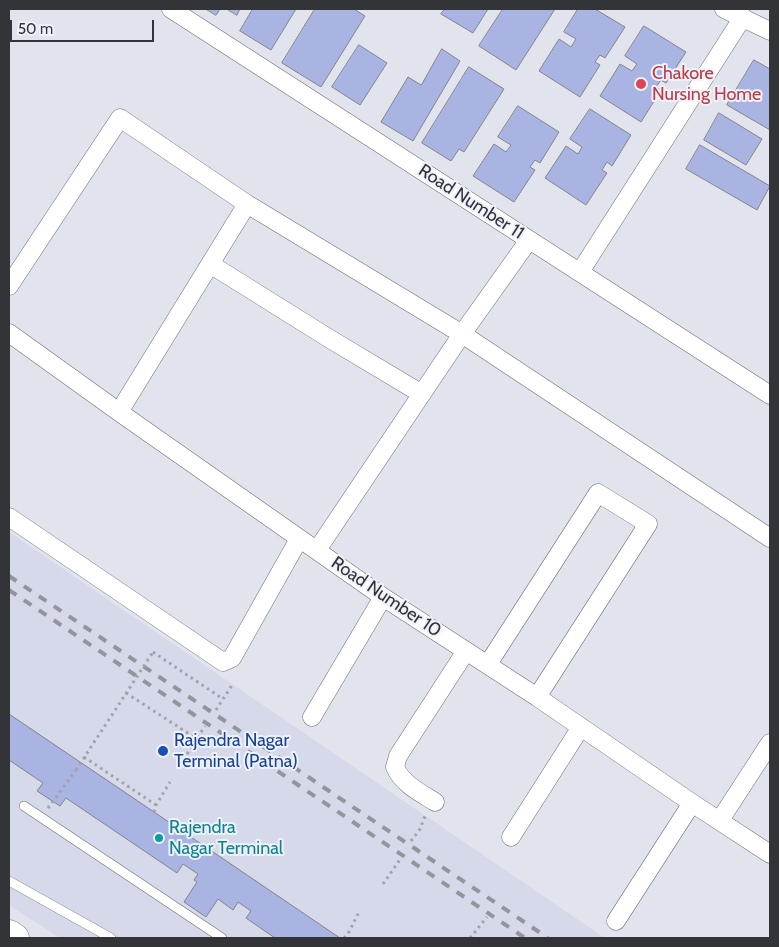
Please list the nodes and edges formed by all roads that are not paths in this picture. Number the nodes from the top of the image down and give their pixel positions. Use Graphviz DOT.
graph roads {
  1 [pos="171,9"];
  2 [pos="724,9"];
  3 [pos="742,18"];
  4 [pos="770,31"];
  5 [pos="247,204"];
  6 [pos="529,240"];
  7 [pos="210,264"];
  8 [pos="580,272"];
  9 [pos="9,286"];
  10 [pos="9,332"];
  11 [pos="462,334"];
  12 [pos="769,393"];
  13 [pos="422,394"];
  14 [pos="119,412"];
  15 [pos="9,517"];
  16 [pos="770,538"];
  17 [pos="299,539"];
  18 [pos="317,550"];
  19 [pos="383,597"];
  20 [pos="466,650"];
  21 [pos="488,664"];
  22 [pos="537,697"];
  23 [pos="312,717"];
  24 [pos="581,727"];
  25 [pos="770,743"];
  26 [pos="692,803"];
  27 [pos="24,806"];
  28 [pos="430,809"];
  29 [pos="720,820"];
  30 [pos="511,837"];
  31 [pos="769,851"];
  32 [pos="9,881"];
  33 [pos="616,921"];
  34 [pos="9,934"];
  35 [pos="15,938"];
  36 [pos="111,938"];
  37 [pos="222,938"];
  1 -- 6 [label="street, Road Number 11"];
  2 -- 3 [label="street"];
  3 -- 4 [label="street"];
  3 -- 8 [label="street"];
  5 -- 7 [label="street"];
  5 -- 9 [label="street"];
  5 -- 11 [label="street"];
  6 -- 8 [label="street, Road Number 11"];
  6 -- 11 [label="street"];
  7 -- 13 [label="street"];
  7 -- 14 [label="street"];
  8 -- 12 [label="street, Road Number 11"];
  10 -- 14 [label="street, Road Number 10"];
  11 -- 13 [label="street"];
  11 -- 16 [label="street"];
  13 -- 18 [label="street"];
  14 -- 17 [label="street, Road Number 10"];
  15 -- 17 [label="street"];
  17 -- 18 [label="street, Road Number 10"];
  18 -- 19 [label="street, Road Number 10"];
  19 -- 20 [label="street, Road Number 10"];
  19 -- 23 [label="street"];
  20 -- 21 [label="street, Road Number 10"];
  20 -- 28 [label="street"];
  21 -- 22 [label="street, Road Number 10"];
  21 -- 22 [label="street"];
  22 -- 24 [label="street, Road Number 10"];
  24 -- 26 [label="street, Road Number 10"];
  24 -- 30 [label="street"];
  25 -- 29 [label="street"];
  26 -- 29 [label="street, Road Number 10"];
  26 -- 33 [label="street"];
  27 -- 37 [label="lane"];
  29 -- 31 [label="street, Road Number 10"];
  32 -- 36 [label="lane"];
  34 -- 35 [label="highway"];
}
